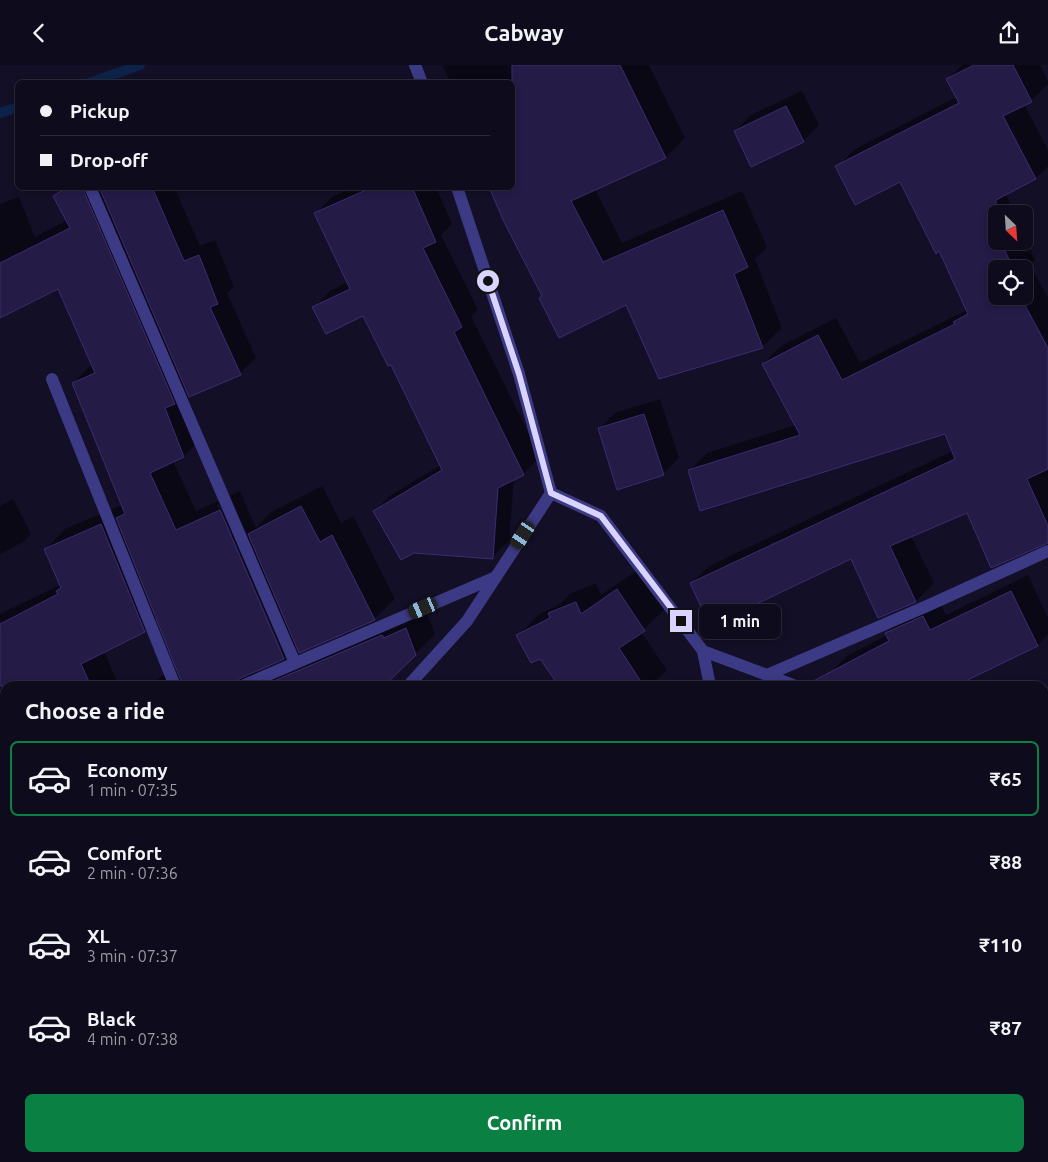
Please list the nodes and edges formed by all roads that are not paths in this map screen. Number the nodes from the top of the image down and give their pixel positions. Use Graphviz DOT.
graph roads {
  1 [pos="415,65"];
  2 [pos="421,80"];
  3 [pos="91,190"];
  4 [pos="458,190"];
  5 [pos="52,379"];
  6 [pos="551,493"];
  7 [pos="1048,551"];
  8 [pos="496,577"];
  9 [pos="704,651"];
  10 [pos="295,663"];
  11 [pos="767,675"];
  12 [pos="173,681"];
  13 [pos="254,681"];
  14 [pos="413,681"];
  15 [pos="709,681"];
  16 [pos="783,681"];
  1 -- 2 [label="street"];
  3 -- 10 [label="street"];
  4 -- 6 [label="street"];
  5 -- 12 [label="street"];
  6 -- 8 [label="street"];
  6 -- 9 [label="street"];
  7 -- 11 [label="street"];
  8 -- 10 [label="street"];
  8 -- 14 [label="street"];
  9 -- 11 [label="street"];
  9 -- 15 [label="street"];
  10 -- 13 [label="street"];
  11 -- 16 [label="street"];
}
